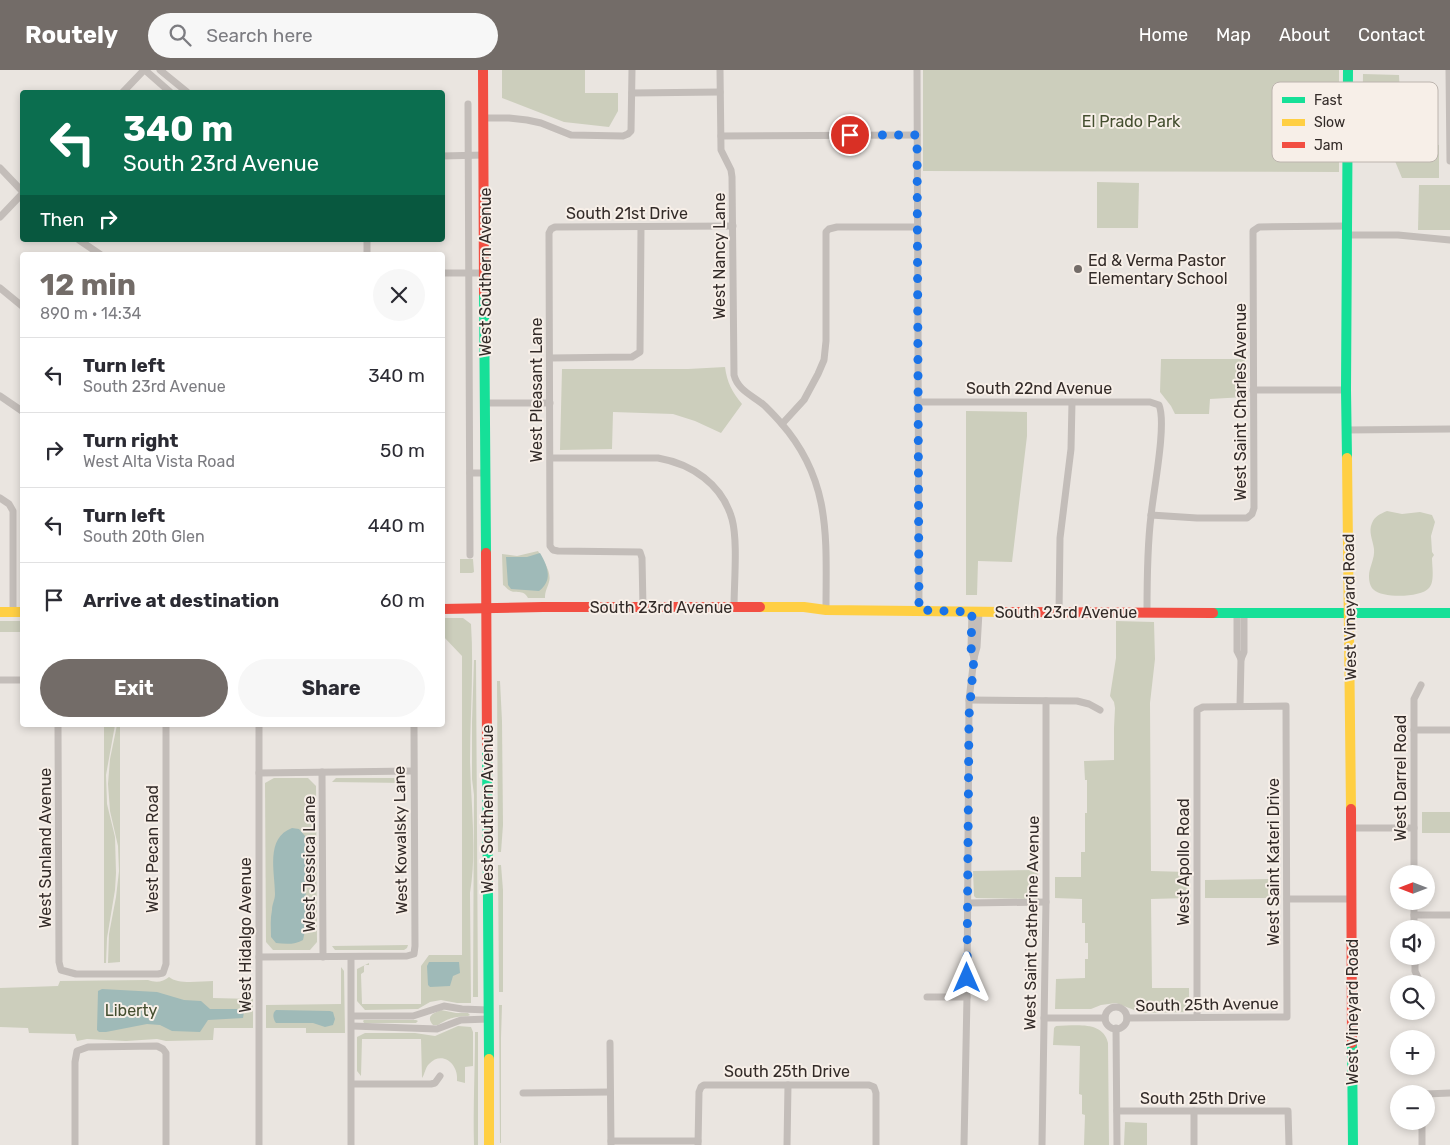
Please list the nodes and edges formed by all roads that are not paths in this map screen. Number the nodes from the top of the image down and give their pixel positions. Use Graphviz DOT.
graph roads {
  1 [pos="145,70"];
  2 [pos="160,70"];
  3 [pos="483,70"];
  4 [pos="632,70"];
  5 [pos="720,70"];
  6 [pos="917,70"];
  7 [pos="1449,70"];
  8 [pos="124,90"];
  9 [pos="168,90"];
  10 [pos="184,90"];
  11 [pos="720,92"];
  12 [pos="632,93"];
  13 [pos="468,104"];
  14 [pos="484,118"];
  15 [pos="917,135"];
  16 [pos="721,136"];
  17 [pos="484,155"];
  18 [pos="445,156"];
  19 [pos="468,156"];
  20 [pos="1450,161"];
  21 [pos="1347,162"];
  22 [pos="0,168"];
  23 [pos="20,191"];
  24 [pos="20,195"];
  25 [pos="0,217"];
  26 [pos="641,226"];
  27 [pos="733,226"];
  28 [pos="918,227"];
  29 [pos="551,229"];
  30 [pos="1346,231"];
  31 [pos="1450,240"];
  32 [pos="82,242"];
  33 [pos="97,252"];
  34 [pos="445,273"];
  35 [pos="469,273"];
  36 [pos="486,273"];
  37 [pos="0,288"];
  38 [pos="20,304"];
  39 [pos="550,358"];
  40 [pos="1253,390"];
  41 [pos="1346,390"];
  42 [pos="0,396"];
  43 [pos="919,402"];
  44 [pos="1072,402"];
  45 [pos="486,403"];
  46 [pos="550,403"];
  47 [pos="20,410"];
  48 [pos="782,424"];
  49 [pos="1450,429"];
  50 [pos="1347,430"];
  51 [pos="550,458"];
  52 [pos="470,473"];
  53 [pos="486,473"];
  54 [pos="0,498"];
  55 [pos="1151,515"];
  56 [pos="470,554"];
  57 [pos="642,607"];
  58 [pos="734,608"];
  59 [pos="445,609"];
  60 [pos="486,609"];
  61 [pos="826,610"];
  62 [pos="919,610"];
  63 [pos="0,612"];
  64 [pos="18,612"];
  65 [pos="976,612"];
  66 [pos="1059,612"];
  67 [pos="1147,612"];
  68 [pos="1241,612"];
  69 [pos="1350,612"];
  70 [pos="1450,613"];
  71 [pos="0,680"];
  72 [pos="20,680"];
  73 [pos="1421,685"];
  74 [pos="969,700"];
  75 [pos="1046,701"];
  76 [pos="1240,706"];
  77 [pos="1100,710"];
  78 [pos="58,727"];
  79 [pos="166,727"];
  80 [pos="259,727"];
  81 [pos="414,727"];
  82 [pos="1414,730"];
  83 [pos="1450,730"];
  84 [pos="413,770"];
  85 [pos="322,772"];
  86 [pos="259,773"];
  87 [pos="1351,828"];
  88 [pos="1414,828"];
  89 [pos="1414,865"];
  90 [pos="1287,899"];
  91 [pos="1352,899"];
  92 [pos="1046,902"];
  93 [pos="968,903"];
  94 [pos="1414,910"];
  95 [pos="1414,915"];
  96 [pos="1450,915"];
  97 [pos="1414,920"];
  98 [pos="259,957"];
  99 [pos="322,957"];
  100 [pos="352,957"];
  101 [pos="163,973"];
  102 [pos="927,997"];
  103 [pos="967,997"];
  104 [pos="488,1014"];
  105 [pos="352,1016"];
  106 [pos="1197,1017"];
  107 [pos="1287,1017"];
  108 [pos="1044,1018"];
  109 [pos="1106,1018"];
  110 [pos="1127,1018"];
  111 [pos="352,1026"];
  112 [pos="1116,1028"];
  113 [pos="610,1043"];
  114 [pos="440,1076"];
  115 [pos="352,1084"];
  116 [pos="788,1085"];
  117 [pos="523,1092"];
  118 [pos="610,1092"];
  119 [pos="1450,1093"];
  120 [pos="1435,1094"];
  121 [pos="1194,1111"];
  122 [pos="1117,1112"];
  123 [pos="1422,1130"];
  124 [pos="611,1143"];
  125 [pos="698,1143"];
  126 [pos="75,1145"];
  127 [pos="166,1145"];
  128 [pos="259,1145"];
  129 [pos="351,1145"];
  130 [pos="489,1145"];
  131 [pos="787,1145"];
  132 [pos="876,1145"];
  133 [pos="964,1145"];
  134 [pos="1042,1145"];
  135 [pos="1117,1145"];
  136 [pos="1194,1145"];
  137 [pos="1289,1145"];
  138 [pos="1353,1145"];
  139 [pos="1422,1145"];
  1 -- 8 [label="street"];
  1 -- 9 [label="street"];
  2 -- 10 [label="street"];
  3 -- 14 [label="street, West Southern Avenue"];
  4 -- 12 [label="street"];
  5 -- 11 [label="street, West Nancy Lane"];
  6 -- 15 [label="street"];
  7 -- 20 [label="street"];
  11 -- 12 [label="street"];
  11 -- 16 [label="street, West Nancy Lane"];
  12 -- 14 [label="street"];
  13 -- 19 [label="street, West Southern Avenue"];
  14 -- 17 [label="street, West Southern Avenue"];
  15 -- 16 [label="street"];
  15 -- 28 [label="street"];
  16 -- 27 [label="street, West Nancy Lane"];
  17 -- 19 [label="street"];
  17 -- 36 [label="street, West Southern Avenue"];
  18 -- 19 [label="street"];
  19 -- 35 [label="street, West Southern Avenue"];
  21 -- 30 [label="street, West Vineyard Road"];
  22 -- 23 [label="street"];
  24 -- 25 [label="street"];
  26 -- 27 [label="street, South 21st Drive"];
  26 -- 29 [label="street, South 21st Drive"];
  26 -- 39 [label="street"];
  27 -- 48 [label="street, West Nancy Lane"];
  28 -- 43 [label="street"];
  28 -- 48 [label="street"];
  29 -- 39 [label="street, West Pleasant Lane"];
  30 -- 31 [label="street"];
  30 -- 40 [label="street, West Saint Charles Avenue"];
  30 -- 41 [label="street, West Vineyard Road"];
  32 -- 33 [label="street"];
  34 -- 35 [label="street"];
  35 -- 36 [label="street"];
  35 -- 52 [label="street, West Southern Avenue"];
  36 -- 45 [label="street, West Southern Avenue"];
  37 -- 38 [label="street"];
  39 -- 46 [label="street, West Pleasant Lane"];
  40 -- 41 [label="street"];
  40 -- 55 [label="street, West Saint Charles Avenue"];
  41 -- 50 [label="street, West Vineyard Road"];
  42 -- 47 [label="street"];
  43 -- 44 [label="street, South 22nd Avenue"];
  43 -- 62 [label="street"];
  44 -- 55 [label="street, South 22nd Avenue"];
  44 -- 66 [label="street"];
  45 -- 46 [label="street"];
  45 -- 53 [label="street, West Southern Avenue"];
  46 -- 51 [label="street, West Pleasant Lane"];
  48 -- 61 [label="street, West Nancy Lane"];
  49 -- 50 [label="street"];
  50 -- 69 [label="street, West Vineyard Road"];
  51 -- 57 [label="street, West Pleasant Lane"];
  51 -- 58 [label="street"];
  52 -- 53 [label="street"];
  52 -- 56 [label="street, West Southern Avenue"];
  53 -- 60 [label="street, West Southern Avenue"];
  54 -- 64 [label="street"];
  55 -- 67 [label="street"];
  57 -- 58 [label="street, South 23rd Avenue"];
  57 -- 60 [label="street, South 23rd Avenue"];
  58 -- 61 [label="street, South 23rd Avenue"];
  59 -- 60 [label="street, South 23rd Avenue"];
  60 -- 104 [label="street, West Southern Avenue"];
  61 -- 62 [label="street, South 23rd Avenue"];
  62 -- 65 [label="street, South 23rd Avenue"];
  63 -- 64 [label="street"];
  65 -- 66 [label="street, South 23rd Avenue"];
  65 -- 74 [label="street"];
  66 -- 67 [label="street, South 23rd Avenue"];
  67 -- 68 [label="street, South 23rd Avenue"];
  68 -- 69 [label="street, South 23rd Avenue"];
  68 -- 76 [label="street"];
  69 -- 70 [label="street, South 23rd Avenue"];
  69 -- 87 [label="street, West Vineyard Road"];
  71 -- 72 [label="street"];
  73 -- 82 [label="street, West Darrel Road"];
  74 -- 75 [label="street"];
  74 -- 93 [label="street"];
  75 -- 77 [label="street"];
  75 -- 92 [label="street, West Saint Catherine Avenue"];
  76 -- 90 [label="street, West Saint Kateri Drive"];
  76 -- 106 [label="street, West Apollo Road"];
  78 -- 101 [label="street, West Sunland Avenue"];
  79 -- 101 [label="street, West Pecan Road"];
  80 -- 86 [label="street, West Hidalgo Avenue"];
  81 -- 84 [label="street, West Kowalsky Lane"];
  82 -- 83 [label="street"];
  82 -- 88 [label="street, West Darrel Road"];
  84 -- 85 [label="street"];
  84 -- 100 [label="street, West Kowalsky Lane"];
  85 -- 86 [label="street"];
  85 -- 99 [label="street, West Jessica Lane"];
  86 -- 98 [label="street, West Hidalgo Avenue"];
  87 -- 88 [label="street"];
  87 -- 91 [label="street, West Vineyard Road"];
  88 -- 89 [label="street, West Darrel Road"];
  90 -- 91 [label="street"];
  90 -- 107 [label="street, West Saint Kateri Drive"];
  91 -- 138 [label="street, West Vineyard Road"];
  92 -- 93 [label="street"];
  92 -- 108 [label="street, West Saint Catherine Avenue"];
  93 -- 103 [label="street"];
  94 -- 95 [label="street"];
  95 -- 96 [label="street"];
  95 -- 97 [label="street"];
  98 -- 99 [label="street"];
  98 -- 128 [label="street, West Hidalgo Avenue"];
  99 -- 100 [label="street"];
  100 -- 105 [label="street"];
  102 -- 103 [label="street"];
  103 -- 133 [label="street"];
  104 -- 105 [label="street"];
  104 -- 111 [label="street"];
  104 -- 130 [label="street, West Southern Avenue"];
  105 -- 111 [label="street"];
  106 -- 107 [label="street, South 25th Avenue"];
  106 -- 110 [label="street, South 25th Avenue"];
  108 -- 109 [label="street, South 25th Avenue"];
  108 -- 134 [label="street, West Saint Catherine Avenue"];
  109 -- 110 [label="street, South 25th Avenue"];
  109 -- 112 [label="street, South 25th Avenue"];
  110 -- 112 [label="street, South 25th Avenue"];
  111 -- 115 [label="street"];
  112 -- 122 [label="street"];
  113 -- 118 [label="street"];
  114 -- 115 [label="street"];
  115 -- 129 [label="street"];
  116 -- 125 [label="street, South 25th Drive"];
  116 -- 131 [label="street"];
  116 -- 132 [label="street, South 25th Drive"];
  117 -- 118 [label="street"];
  118 -- 124 [label="street"];
  119 -- 120 [label="street"];
  121 -- 122 [label="street, South 25th Drive"];
  121 -- 136 [label="street"];
  121 -- 137 [label="street, South 25th Drive"];
  122 -- 135 [label="street"];
  123 -- 139 [label="street"];
  124 -- 125 [label="street"];
  126 -- 127 [label="street"];
}
